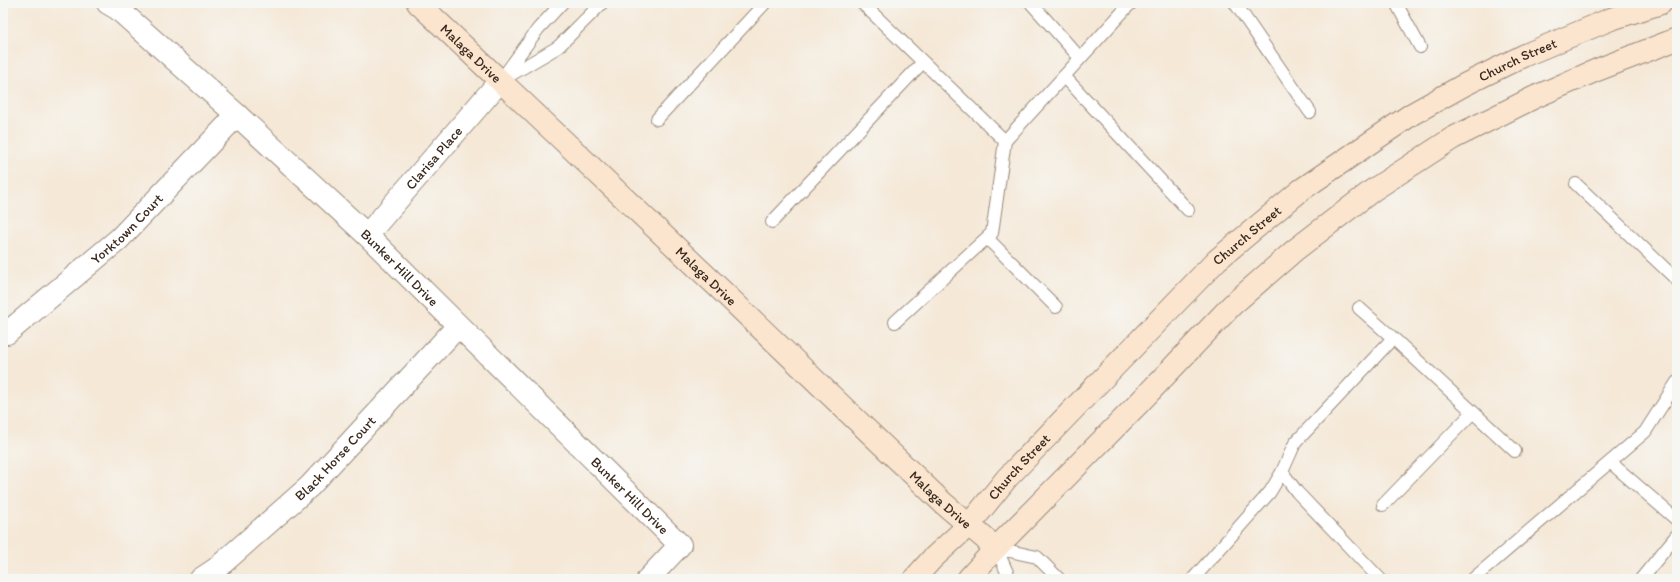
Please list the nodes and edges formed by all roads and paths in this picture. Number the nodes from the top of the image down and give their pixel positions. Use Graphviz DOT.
graph roads {
  1 [pos="108,3"];
  2 [pos="418,3"];
  3 [pos="562,3"];
  4 [pos="602,3"];
  5 [pos="764,3"];
  6 [pos="862,3"];
  7 [pos="1031,3"];
  8 [pos="1132,3"];
  9 [pos="1235,3"];
  10 [pos="1396,3"];
  11 [pos="1661,3"];
  12 [pos="1677,39"];
  13 [pos="1420,47"];
  14 [pos="1080,58"];
  15 [pos="923,62"];
  16 [pos="1064,76"];
  17 [pos="500,81"];
  18 [pos="1310,112"];
  19 [pos="237,115"];
  20 [pos="657,119"];
  21 [pos="1005,141"];
  22 [pos="1576,184"];
  23 [pos="1188,210"];
  24 [pos="772,222"];
  25 [pos="367,235"];
  26 [pos="988,238"];
  27 [pos="1677,280"];
  28 [pos="1056,307"];
  29 [pos="1359,308"];
  30 [pos="895,322"];
  31 [pos="458,326"];
  32 [pos="7,333"];
  33 [pos="1393,338"];
  34 [pos="1677,382"];
  35 [pos="1473,412"];
  36 [pos="1515,451"];
  37 [pos="1610,462"];
  38 [pos="1282,472"];
  39 [pos="1383,505"];
  40 [pos="1677,520"];
  41 [pos="969,525"];
  42 [pos="1677,535"];
  43 [pos="996,548"];
  44 [pos="201,579"];
  45 [pos="648,579"];
  46 [pos="914,579"];
  47 [pos="968,579"];
  48 [pos="1010,579"];
  49 [pos="1059,579"];
  50 [pos="1194,579"];
  51 [pos="1380,579"];
  52 [pos="1473,579"];
  53 [pos="1641,579"];
  1 -- 19 [label="street, Bunker Hill Drive"];
  2 -- 17 [label="main road, Malaga Drive"];
  3 -- 17 [label="lane"];
  4 -- 17 [label="lane"];
  5 -- 20 [label="lane"];
  6 -- 15 [label="lane"];
  7 -- 14 [label="lane"];
  8 -- 14 [label="lane"];
  9 -- 18 [label="lane"];
  10 -- 13 [label="lane"];
  11 -- 41 [label="main road, Church Street"];
  12 -- 43 [label="main road"];
  14 -- 16 [label="lane"];
  15 -- 21 [label="lane"];
  15 -- 24 [label="lane"];
  16 -- 21 [label="lane"];
  16 -- 23 [label="lane"];
  17 -- 25 [label="street, Clarisa Place"];
  17 -- 41 [label="main road, Malaga Drive"];
  19 -- 25 [label="street, Bunker Hill Drive"];
  19 -- 32 [label="street, Yorktown Court"];
  21 -- 26 [label="lane"];
  22 -- 27 [label="lane"];
  25 -- 31 [label="street, Bunker Hill Drive"];
  26 -- 28 [label="lane"];
  26 -- 30 [label="lane"];
  29 -- 33 [label="lane"];
  31 -- 44 [label="street, Black Horse Court"];
  31 -- 45 [label="street, Bunker Hill Drive"];
  33 -- 35 [label="lane"];
  33 -- 38 [label="lane"];
  34 -- 37 [label="lane"];
  35 -- 36 [label="lane"];
  35 -- 39 [label="lane"];
  37 -- 40 [label="lane"];
  37 -- 52 [label="lane"];
  38 -- 50 [label="lane"];
  38 -- 51 [label="lane"];
  41 -- 43 [label="main road, Malaga Drive"];
  41 -- 46 [label="main road, Church Street"];
  42 -- 53 [label="lane"];
  43 -- 47 [label="main road"];
  43 -- 48 [label="lane"];
  43 -- 49 [label="lane"];
}
